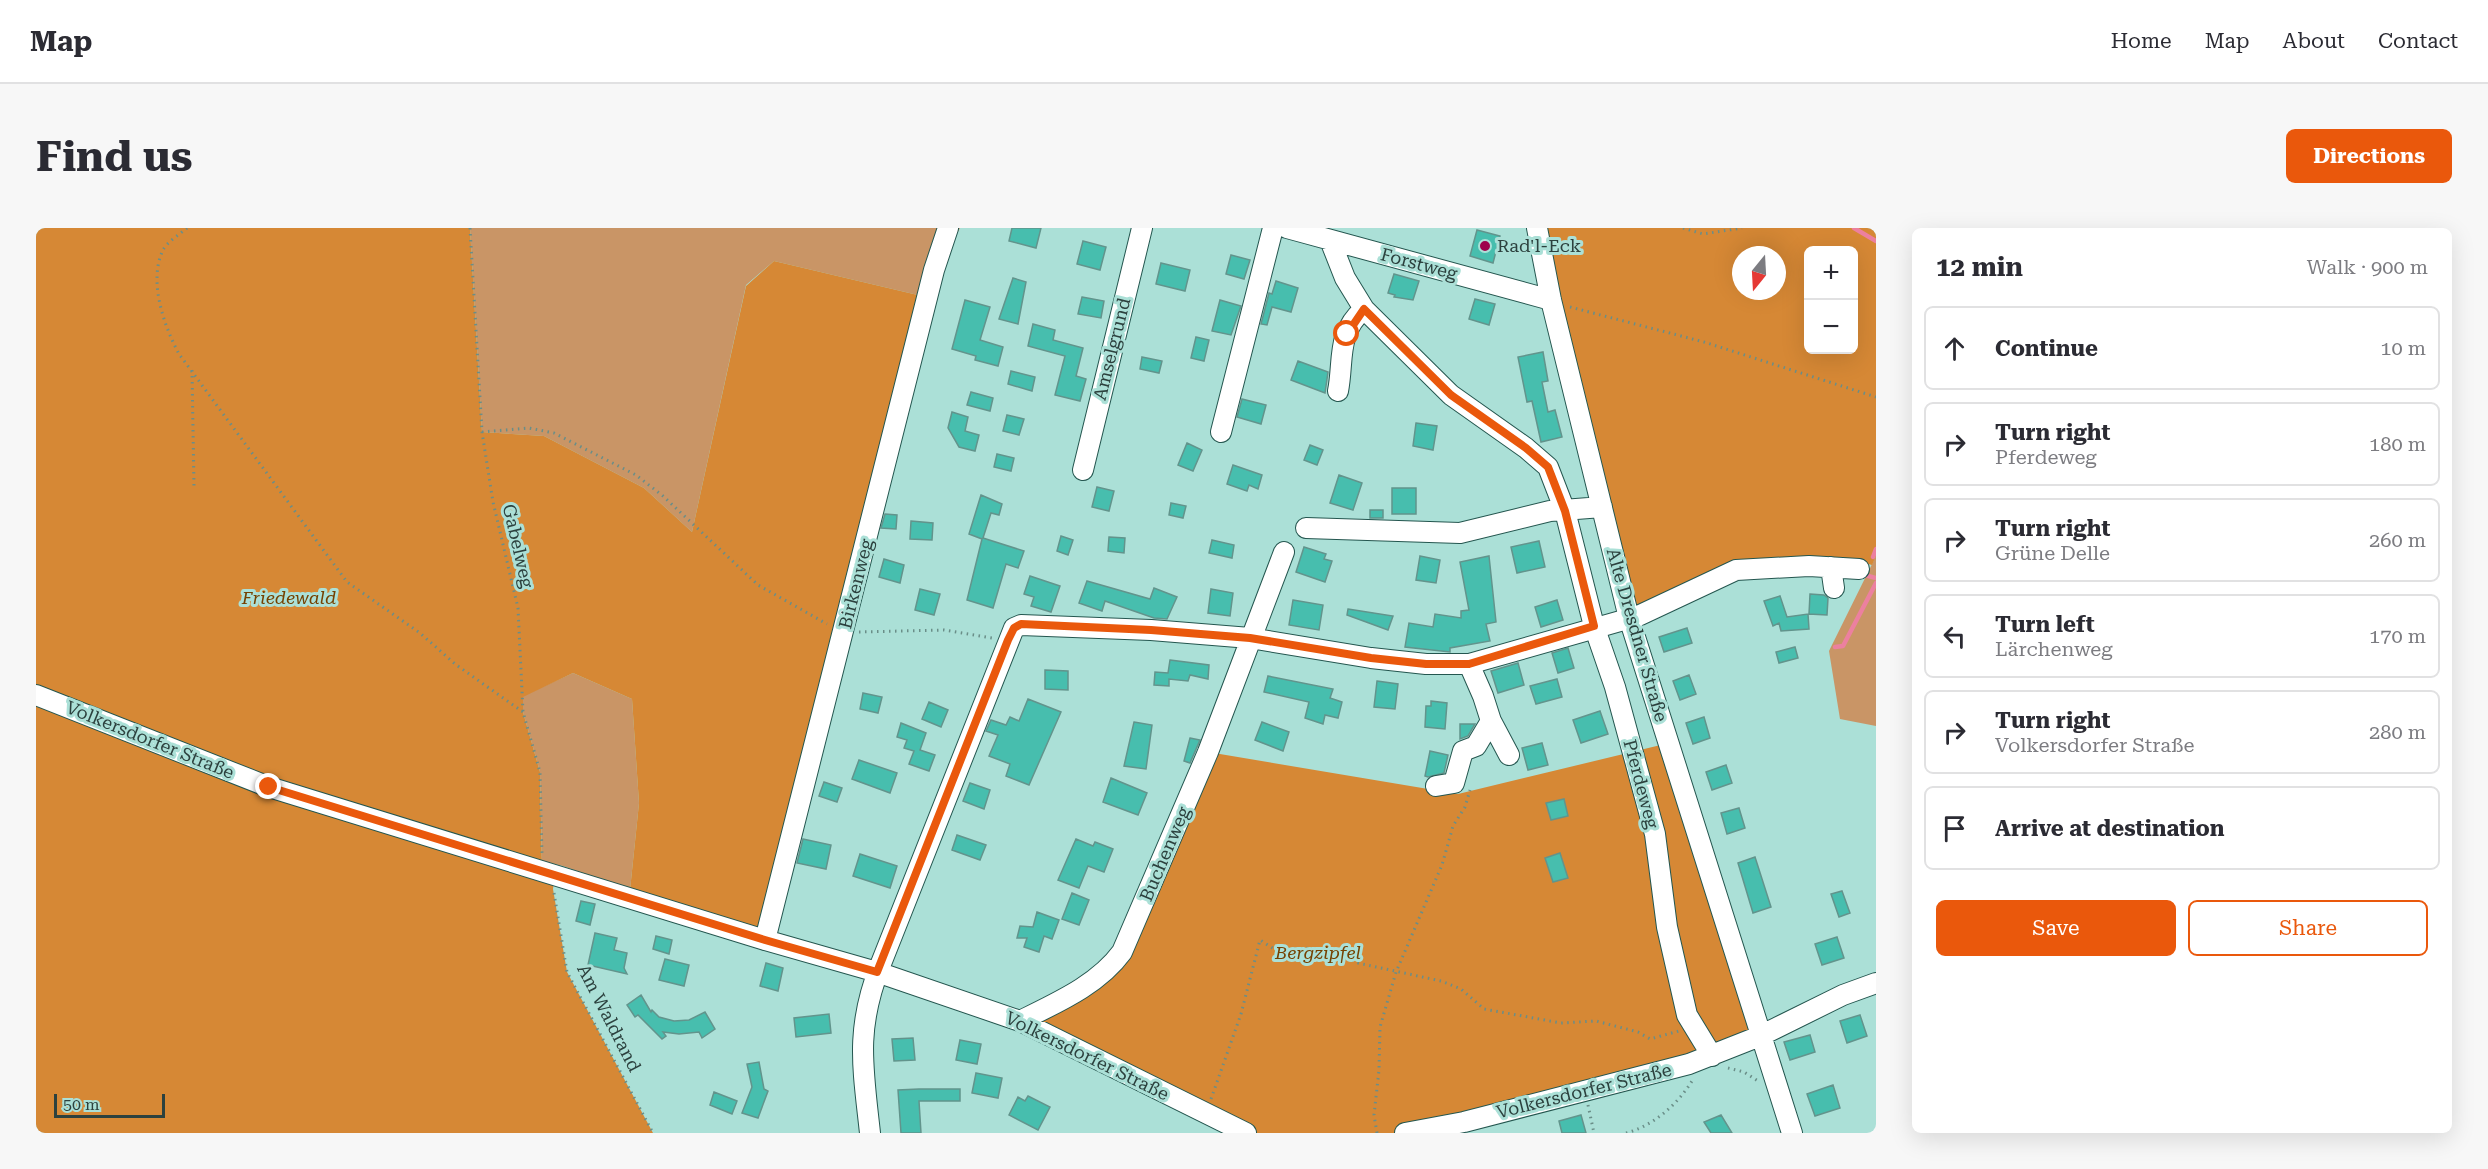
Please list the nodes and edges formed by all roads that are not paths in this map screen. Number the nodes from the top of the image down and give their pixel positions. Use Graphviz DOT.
graph roads {
  1 [pos="948,228"];
  2 [pos="1142,228"];
  3 [pos="1273,228"];
  4 [pos="1287,228"];
  5 [pos="1537,228"];
  6 [pos="1330,240"];
  7 [pos="1551,300"];
  8 [pos="1364,309"];
  9 [pos="1338,391"];
  10 [pos="1221,432"];
  11 [pos="1083,470"];
  12 [pos="1602,507"];
  13 [pos="1565,511"];
  14 [pos="1306,528"];
  15 [pos="1284,552"];
  16 [pos="1831,567"];
  17 [pos="1859,569"];
  18 [pos="1834,588"];
  19 [pos="1629,618"];
  20 [pos="1594,626"];
  21 [pos="1250,638"];
  22 [pos="1469,664"];
  23 [pos="36,695"];
  24 [pos="1491,721"];
  25 [pos="1509,755"];
  26 [pos="1436,786"];
  27 [pos="765,940"];
  28 [pos="877,972"];
  29 [pos="1876,983"];
  30 [pos="1020,1021"];
  31 [pos="1760,1036"];
  32 [pos="1717,1062"];
  33 [pos="1493,1124"];
  34 [pos="870,1133"];
  35 [pos="1246,1133"];
  36 [pos="1405,1133"];
  37 [pos="1792,1133"];
  1 -- 27 [label="street, Birkenweg"];
  2 -- 11 [label="street, Amselgrund"];
  3 -- 10 [label="street"];
  4 -- 6 [label="street, Forstweg"];
  5 -- 7 [label="street, Alte Dresdner Straße"];
  6 -- 7 [label="street, Forstweg"];
  6 -- 8 [label="street, Pferdeweg"];
  7 -- 12 [label="street, Alte Dresdner Straße"];
  8 -- 9 [label="street"];
  8 -- 13 [label="street, Pferdeweg"];
  12 -- 13 [label="street"];
  12 -- 19 [label="street, Alte Dresdner Straße"];
  13 -- 14 [label="street"];
  13 -- 20 [label="street, Pferdeweg"];
  15 -- 21 [label="street, Buchenweg"];
  16 -- 17 [label="street"];
  16 -- 18 [label="street"];
  16 -- 19 [label="street"];
  19 -- 20 [label="street"];
  19 -- 31 [label="street, Alte Dresdner Straße"];
  20 -- 22 [label="street"];
  20 -- 32 [label="street, Pferdeweg"];
  21 -- 22 [label="street"];
  21 -- 28 [label="street"];
  21 -- 30 [label="street, Buchenweg"];
  22 -- 24 [label="street"];
  23 -- 27 [label="street, Volkersdorfer Straße"];
  24 -- 25 [label="street"];
  24 -- 26 [label="street"];
  27 -- 28 [label="street, Volkersdorfer Straße"];
  28 -- 30 [label="street, Volkersdorfer Straße"];
  28 -- 34 [label="street"];
  29 -- 31 [label="street, Volkersdorfer Straße"];
  30 -- 35 [label="street, Volkersdorfer Straße"];
  31 -- 32 [label="street, Volkersdorfer Straße"];
  31 -- 37 [label="street, Alte Dresdner Straße"];
  32 -- 33 [label="street, Volkersdorfer Straße"];
  33 -- 36 [label="street, Volkersdorfer Straße"];
}
